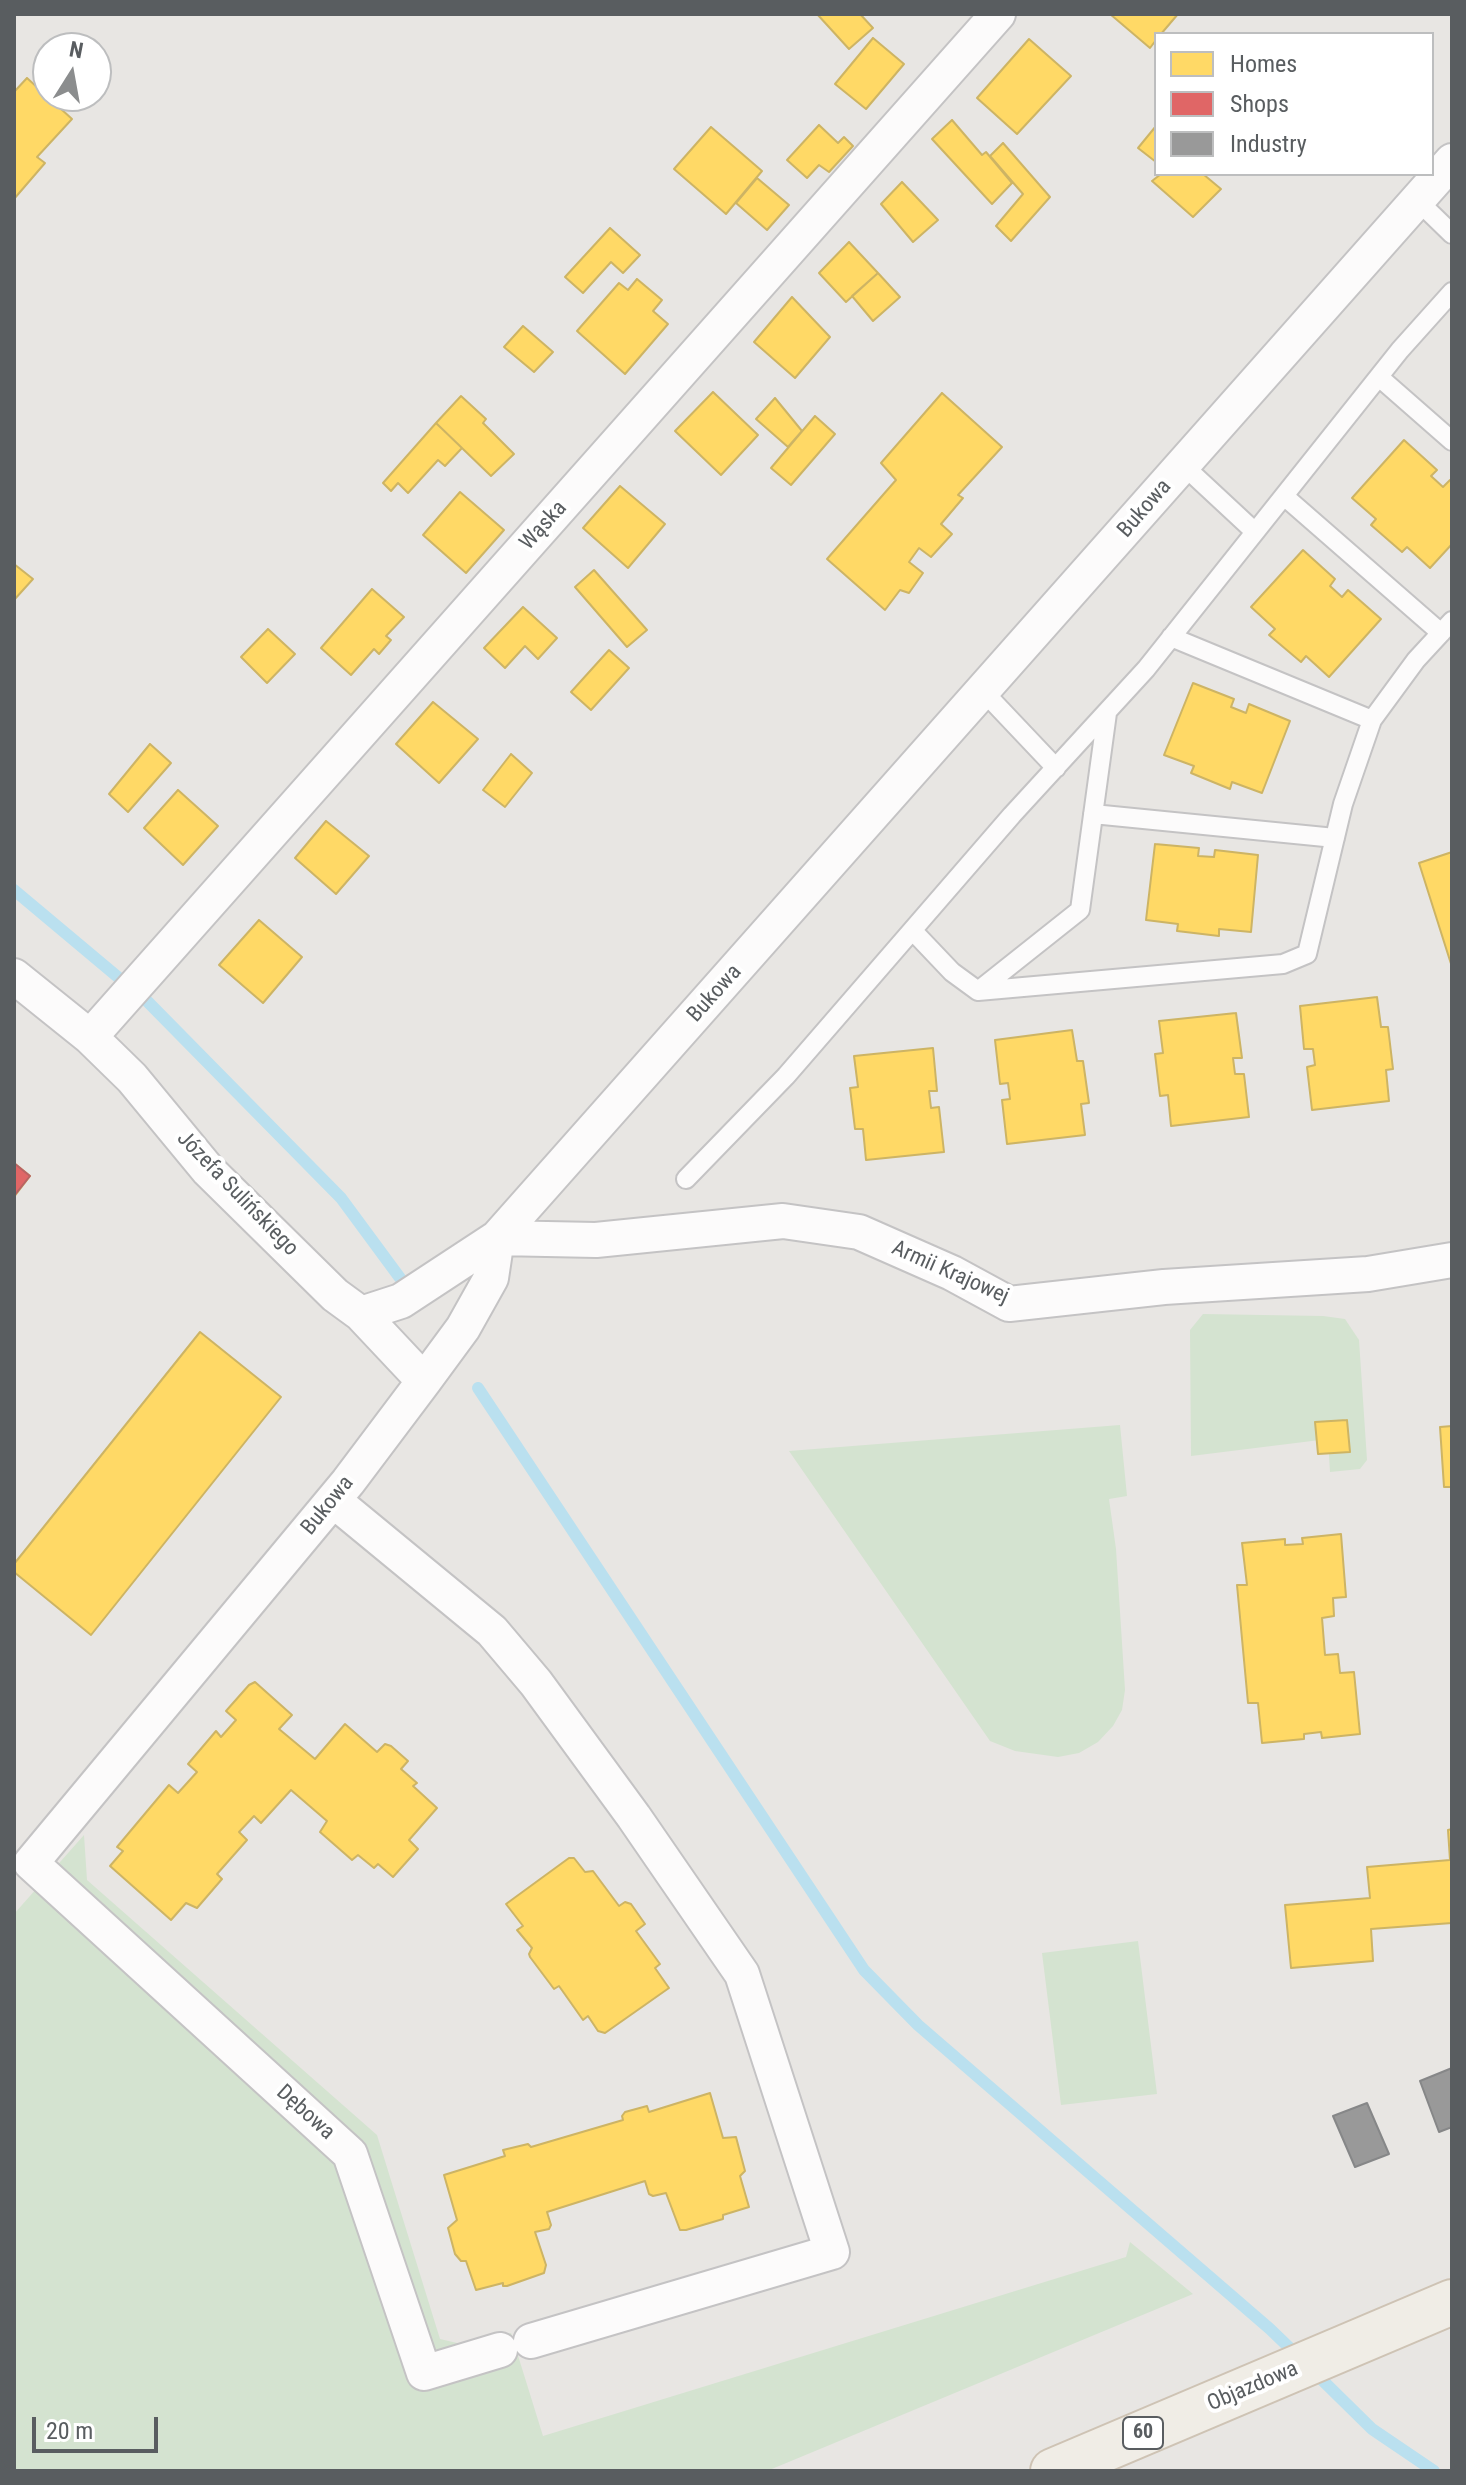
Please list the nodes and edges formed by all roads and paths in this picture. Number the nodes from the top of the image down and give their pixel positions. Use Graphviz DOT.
graph roads {
  1 [pos="998,14"];
  2 [pos="1452,161"];
  3 [pos="1417,200"];
  4 [pos="1452,234"];
  5 [pos="1452,292"];
  6 [pos="1379,377"];
  7 [pos="1452,441"];
  8 [pos="1183,465"];
  9 [pos="1284,496"];
  10 [pos="1254,531"];
  11 [pos="1446,627"];
  12 [pos="1171,637"];
  13 [pos="984,692"];
  14 [pos="1107,712"];
  15 [pos="1372,720"];
  16 [pos="1056,768"];
  17 [pos="1093,814"];
  18 [pos="1335,838"];
  19 [pos="913,931"];
  20 [pos="14,976"];
  21 [pos="978,991"];
  22 [pos="90,1037"];
  23 [pos="686,1179"];
  24 [pos="497,1238"];
  25 [pos="1452,1260"];
  26 [pos="361,1314"];
  27 [pos="424,1381"];
  28 [pos="333,1500"];
  29 [pos="31,1863"];
  30 [pos="1452,2302"];
  31 [pos="1053,2471"];
  1 -- 22 [label="street, Wąska"];
  2 -- 3 [label="street, Bukowa"];
  3 -- 4 [label="lane"];
  3 -- 8 [label="street, Bukowa"];
  5 -- 6 [label="lane"];
  6 -- 7 [label="lane"];
  6 -- 9 [label="lane"];
  8 -- 10 [label="lane"];
  8 -- 13 [label="street, Bukowa"];
  9 -- 10 [label="lane"];
  9 -- 11 [label="lane"];
  10 -- 12 [label="lane"];
  11 -- 15 [label="lane"];
  12 -- 14 [label="lane"];
  12 -- 15 [label="lane"];
  13 -- 16 [label="lane"];
  13 -- 24 [label="street, Bukowa"];
  14 -- 16 [label="lane"];
  14 -- 17 [label="lane"];
  15 -- 18 [label="lane"];
  16 -- 19 [label="lane"];
  17 -- 18 [label="lane"];
  17 -- 21 [label="lane"];
  18 -- 21 [label="lane"];
  19 -- 21 [label="lane"];
  19 -- 23 [label="lane"];
  20 -- 22 [label="street, Józefa Sulińskiego"];
  22 -- 26 [label="street, Józefa Sulińskiego"];
  24 -- 25 [label="street, Armii Krajowej"];
  24 -- 26 [label="street"];
  24 -- 27 [label="street, Bukowa"];
  26 -- 27 [label="street, Józefa Sulińskiego"];
  27 -- 28 [label="street, Bukowa"];
  28 -- 29 [label="street, Bukowa"];
  28 -- 29 [label="street, Dębowa"];
  30 -- 31 [label="main road, Objazdowa / 60"];
}
